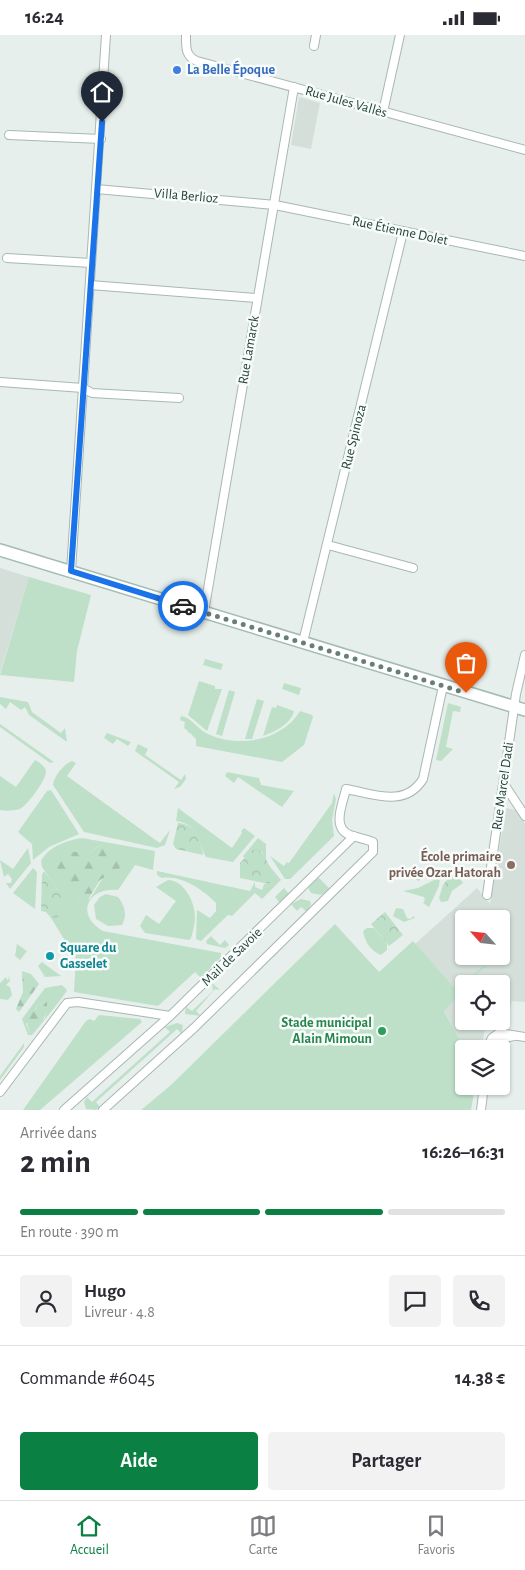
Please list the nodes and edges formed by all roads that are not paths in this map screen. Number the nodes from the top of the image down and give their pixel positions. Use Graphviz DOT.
graph roads {
  1 [pos="106,35"];
  2 [pos="186,35"];
  3 [pos="316,35"];
  4 [pos="400,35"];
  5 [pos="314,46"];
  6 [pos="294,87"];
  7 [pos="384,112"];
  8 [pos="9,135"];
  9 [pos="101,139"];
  10 [pos="525,150"];
  11 [pos="96,189"];
  12 [pos="275,205"];
  13 [pos="403,232"];
  14 [pos="525,256"];
  15 [pos="6,258"];
  16 [pos="91,263"];
  17 [pos="90,285"];
  18 [pos="257,298"];
  19 [pos="0,382"];
  20 [pos="83,388"];
  21 [pos="178,398"];
  22 [pos="328,545"];
  23 [pos="0,550"];
  24 [pos="413,568"];
  25 [pos="71,571"];
  26 [pos="204,612"];
  27 [pos="303,642"];
  28 [pos="525,655"];
  29 [pos="443,686"];
  30 [pos="520,709"];
  31 [pos="504,784"];
  32 [pos="525,816"];
  33 [pos="354,836"];
  34 [pos="487,895"];
  35 [pos="170,1016"];
  36 [pos="514,1036"];
  37 [pos="525,1037"];
  38 [pos="491,1040"];
  39 [pos="501,1040"];
  40 [pos="0,1092"];
  41 [pos="483,1095"];
  42 [pos="64,1110"];
  43 [pos="103,1110"];
  44 [pos="481,1110"];
  1 -- 9 [label="street"];
  2 -- 6 [label="street, Rue Jules Vallès"];
  3 -- 5 [label="street"];
  4 -- 7 [label="street"];
  6 -- 7 [label="street, Rue Jules Vallès"];
  6 -- 12 [label="street, Rue Lamarck"];
  7 -- 10 [label="street, Rue Jules Vallès"];
  8 -- 9 [label="street"];
  9 -- 11 [label="street"];
  11 -- 12 [label="street, Villa Berlioz"];
  11 -- 16 [label="street"];
  12 -- 13 [label="street, Rue Étienne Dolet"];
  12 -- 18 [label="street, Rue Lamarck"];
  13 -- 14 [label="street, Rue Étienne Dolet"];
  13 -- 22 [label="street, Rue Spinoza"];
  15 -- 16 [label="street"];
  16 -- 17 [label="street"];
  17 -- 18 [label="street"];
  17 -- 20 [label="street"];
  18 -- 26 [label="street, Rue Lamarck"];
  19 -- 20 [label="street"];
  20 -- 21 [label="street"];
  20 -- 25 [label="street"];
  22 -- 24 [label="street"];
  22 -- 27 [label="street, Rue Spinoza"];
  23 -- 25 [label="street"];
  25 -- 26 [label="street"];
  26 -- 27 [label="street"];
  27 -- 29 [label="street"];
  28 -- 30 [label="street, Rue Marcel Dadi"];
  29 -- 30 [label="street"];
  29 -- 33 [label="street"];
  30 -- 31 [label="street, Rue Marcel Dadi"];
  31 -- 32 [label="street"];
  31 -- 34 [label="street, Rue Marcel Dadi"];
  33 -- 35 [label="street, Mail de Savoie"];
  33 -- 43 [label="street, Mail de Savoie"];
  35 -- 40 [label="street"];
  35 -- 42 [label="street, Mail de Savoie"];
  36 -- 37 [label="street"];
  36 -- 38 [label="street"];
  36 -- 39 [label="street"];
  41 -- 44 [label="street"];
}
